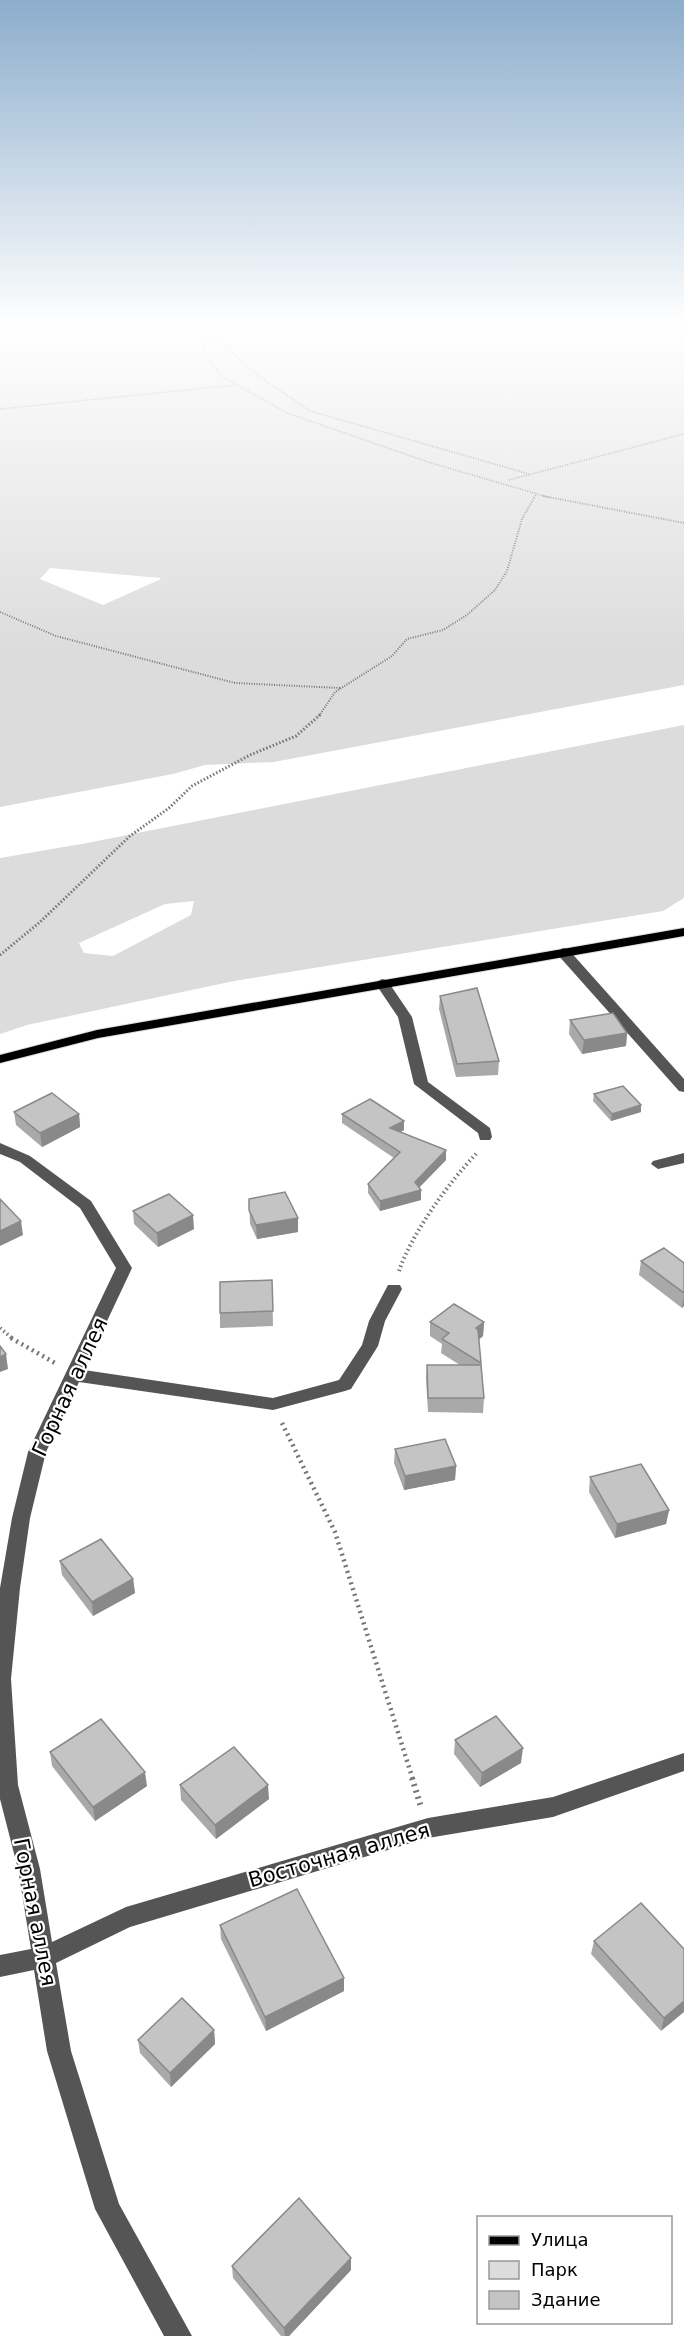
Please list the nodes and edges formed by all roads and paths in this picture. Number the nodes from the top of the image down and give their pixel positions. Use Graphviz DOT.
graph roads {
  1 [pos="348,434"];
  2 [pos="390,434"];
  3 [pos="684,434"];
  4 [pos="529,474"];
  5 [pos="509,480"];
  6 [pos="536,495"];
  7 [pos="684,523"];
  8 [pos="0,612"];
  9 [pos="340,689"];
  10 [pos="684,932"];
  11 [pos="563,952"];
  12 [pos="0,955"];
  13 [pos="382,983"];
  14 [pos="0,1059"];
  15 [pos="684,1088"];
  16 [pos="486,1137"];
  17 [pos="0,1148"];
  18 [pos="684,1158"];
  19 [pos="658,1164"];
  20 [pos="394,1289"];
  21 [pos="0,1328"];
  22 [pos="75,1375"];
  23 [pos="273,1404"];
  24 [pos="684,1762"];
  25 [pos="428,1828"];
  26 [pos="45,1957"];
  27 [pos="0,1966"];
  28 [pos="179,2336"];
  1 -- 6 [label="path"];
  2 -- 4 [label="path"];
  3 -- 4 [label="path"];
  4 -- 5 [label="path"];
  6 -- 7 [label="path"];
  6 -- 9 [label="path"];
  8 -- 9 [label="path"];
  9 -- 12 [label="path"];
  10 -- 11 [label="main road"];
  11 -- 13 [label="main road"];
  11 -- 15 [label="street"];
  13 -- 14 [label="main road"];
  13 -- 16 [label="street"];
  16 -- 20 [label="path"];
  17 -- 22 [label="street, Горная аллея"];
  18 -- 19 [label="street"];
  20 -- 23 [label="street"];
  21 -- 22 [label="path"];
  22 -- 23 [label="street"];
  22 -- 26 [label="street, Горная аллея"];
  23 -- 25 [label="path"];
  24 -- 25 [label="street, Восточная аллея"];
  25 -- 26 [label="street, Восточная аллея"];
  26 -- 27 [label="street, Восточная аллея"];
  26 -- 28 [label="street, Горная аллея"];
}
